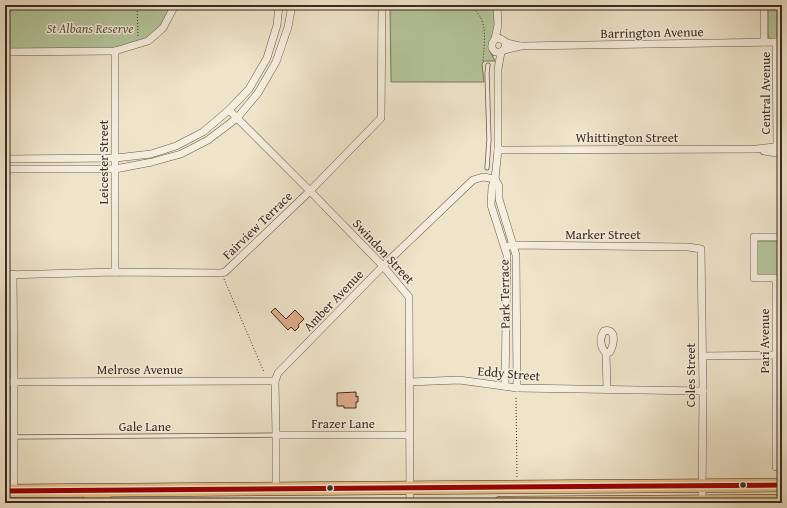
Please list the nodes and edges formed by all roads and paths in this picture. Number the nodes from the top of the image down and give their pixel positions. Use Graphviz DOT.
graph roads {
  1 [pos="137,5"];
  2 [pos="175,5"];
  3 [pos="279,5"];
  4 [pos="292,5"];
  5 [pos="406,5"];
  6 [pos="426,5"];
  7 [pos="438,5"];
  8 [pos="469,5"];
  9 [pos="475,5"];
  10 [pos="498,5"];
  11 [pos="764,5"];
  12 [pos="382,7"];
  13 [pos="476,10"];
  14 [pos="500,40"];
  15 [pos="764,42"];
  16 [pos="779,42"];
  17 [pos="138,44"];
  18 [pos="522,46"];
  19 [pos="115,51"];
  20 [pos="500,51"];
  21 [pos="5,52"];
  22 [pos="488,65"];
  23 [pos="229,110"];
  24 [pos="488,110"];
  25 [pos="498,110"];
  26 [pos="237,118"];
  27 [pos="779,148"];
  28 [pos="498,150"];
  29 [pos="116,158"];
  30 [pos="5,159"];
  31 [pos="487,168"];
  32 [pos="5,169"];
  33 [pos="115,169"];
  34 [pos="495,179"];
  35 [pos="310,191"];
  36 [pos="782,237"];
  37 [pos="514,245"];
  38 [pos="505,247"];
  39 [pos="701,249"];
  40 [pos="382,266"];
  41 [pos="115,272"];
  42 [pos="13,274"];
  43 [pos="221,274"];
  44 [pos="5,275"];
  45 [pos="780,278"];
  46 [pos="606,353"];
  47 [pos="702,356"];
  48 [pos="778,359"];
  49 [pos="264,372"];
  50 [pos="275,381"];
  51 [pos="5,382"];
  52 [pos="14,382"];
  53 [pos="409,382"];
  54 [pos="505,386"];
  55 [pos="517,388"];
  56 [pos="607,389"];
  57 [pos="703,391"];
  58 [pos="516,398"];
  59 [pos="779,432"];
  60 [pos="276,435"];
  61 [pos="409,435"];
  62 [pos="14,437"];
  63 [pos="776,467"];
  64 [pos="517,480"];
  65 [pos="645,486"];
  66 [pos="702,486"];
  67 [pos="782,486"];
  68 [pos="276,489"];
  69 [pos="410,489"];
  70 [pos="10,491"];
  71 [pos="45,491"];
  72 [pos="702,501"];
  73 [pos="782,501"];
  74 [pos="645,502"];
  75 [pos="105,503"];
  76 [pos="410,503"];
  77 [pos="500,503"];
  1 -- 17 [label="path"];
  2 -- 17 [label="street"];
  3 -- 23 [label="street"];
  4 -- 26 [label="street"];
  5 -- 12 [label="path"];
  6 -- 7 [label="path"];
  8 -- 13 [label="path"];
  9 -- 13 [label="path"];
  10 -- 14 [label="street"];
  11 -- 15 [label="street, Central Avenue"];
  12 -- 35 [label="street, Fairview Terrace"];
  13 -- 22 [label="path"];
  14 -- 18 [label="street, Barrington Avenue"];
  14 -- 20 [label="street"];
  14 -- 20 [label="street"];
  15 -- 16 [label="street, Barrington Avenue"];
  15 -- 18 [label="street, Barrington Avenue"];
  16 -- 27 [label="street, Central Avenue"];
  17 -- 19 [label="street"];
  18 -- 20 [label="street, Barrington Avenue"];
  19 -- 21 [label="street"];
  19 -- 29 [label="street, Leicester Street"];
  20 -- 25 [label="street, Park Terrace"];
  22 -- 24 [label="lane"];
  23 -- 26 [label="street, Swindon Street"];
  23 -- 29 [label="street"];
  24 -- 25 [label="lane"];
  24 -- 31 [label="lane"];
  25 -- 28 [label="street, Park Terrace"];
  26 -- 33 [label="street"];
  26 -- 35 [label="street, Swindon Street"];
  27 -- 28 [label="street, Whittington Street"];
  28 -- 34 [label="street, Park Terrace"];
  29 -- 30 [label="street"];
  29 -- 33 [label="street, Leicester Street"];
  32 -- 33 [label="street"];
  33 -- 41 [label="street, Leicester Street"];
  34 -- 37 [label="street, Park Terrace"];
  34 -- 38 [label="street, Park Terrace"];
  34 -- 40 [label="street, Amber Avenue"];
  35 -- 40 [label="street, Swindon Street"];
  35 -- 43 [label="street, Fairview Terrace"];
  36 -- 45 [label="path"];
  36 -- 45 [label="street"];
  37 -- 38 [label="street, Marker Street"];
  37 -- 39 [label="street, Marker Street"];
  37 -- 55 [label="street, Park Terrace"];
  38 -- 54 [label="street, Park Terrace"];
  39 -- 47 [label="street, Coles Street"];
  40 -- 50 [label="street, Amber Avenue"];
  40 -- 53 [label="street, Swindon Street"];
  41 -- 42 [label="street, Fairview Terrace"];
  41 -- 43 [label="street, Fairview Terrace"];
  42 -- 44 [label="street, Fairview Terrace"];
  42 -- 52 [label="street"];
  43 -- 49 [label="path"];
  45 -- 48 [label="street, Pari Avenue"];
  46 -- 56 [label="street"];
  47 -- 48 [label="street"];
  47 -- 57 [label="street, Coles Street"];
  48 -- 59 [label="street, Pari Avenue"];
  50 -- 52 [label="street, Melrose Avenue"];
  50 -- 60 [label="street"];
  51 -- 52 [label="street, Melrose Avenue"];
  52 -- 62 [label="street"];
  53 -- 54 [label="street, Eddy Street"];
  53 -- 61 [label="street, Swindon Street"];
  54 -- 55 [label="street, Eddy Street"];
  55 -- 56 [label="street, Eddy Street"];
  56 -- 57 [label="street, Eddy Street"];
  57 -- 66 [label="street, Coles Street"];
  58 -- 64 [label="path"];
  59 -- 63 [label="street, Pari Avenue"];
  60 -- 61 [label="street, Frazer Lane"];
  60 -- 62 [label="lane, Gale Lane"];
  60 -- 68 [label="street"];
  61 -- 69 [label="street, Swindon Street"];
  62 -- 70 [label="street"];
  65 -- 66 [label="highway"];
  65 -- 69 [label="highway"];
  65 -- 74 [label="street"];
  66 -- 67 [label="highway"];
  66 -- 72 [label="street, Coles Street"];
  68 -- 69 [label="highway"];
  68 -- 71 [label="highway"];
  69 -- 76 [label="street, Swindon Street"];
  70 -- 71 [label="highway"];
  71 -- 75 [label="highway"];
  72 -- 73 [label="highway"];
  72 -- 74 [label="highway"];
  74 -- 77 [label="highway"];
}
